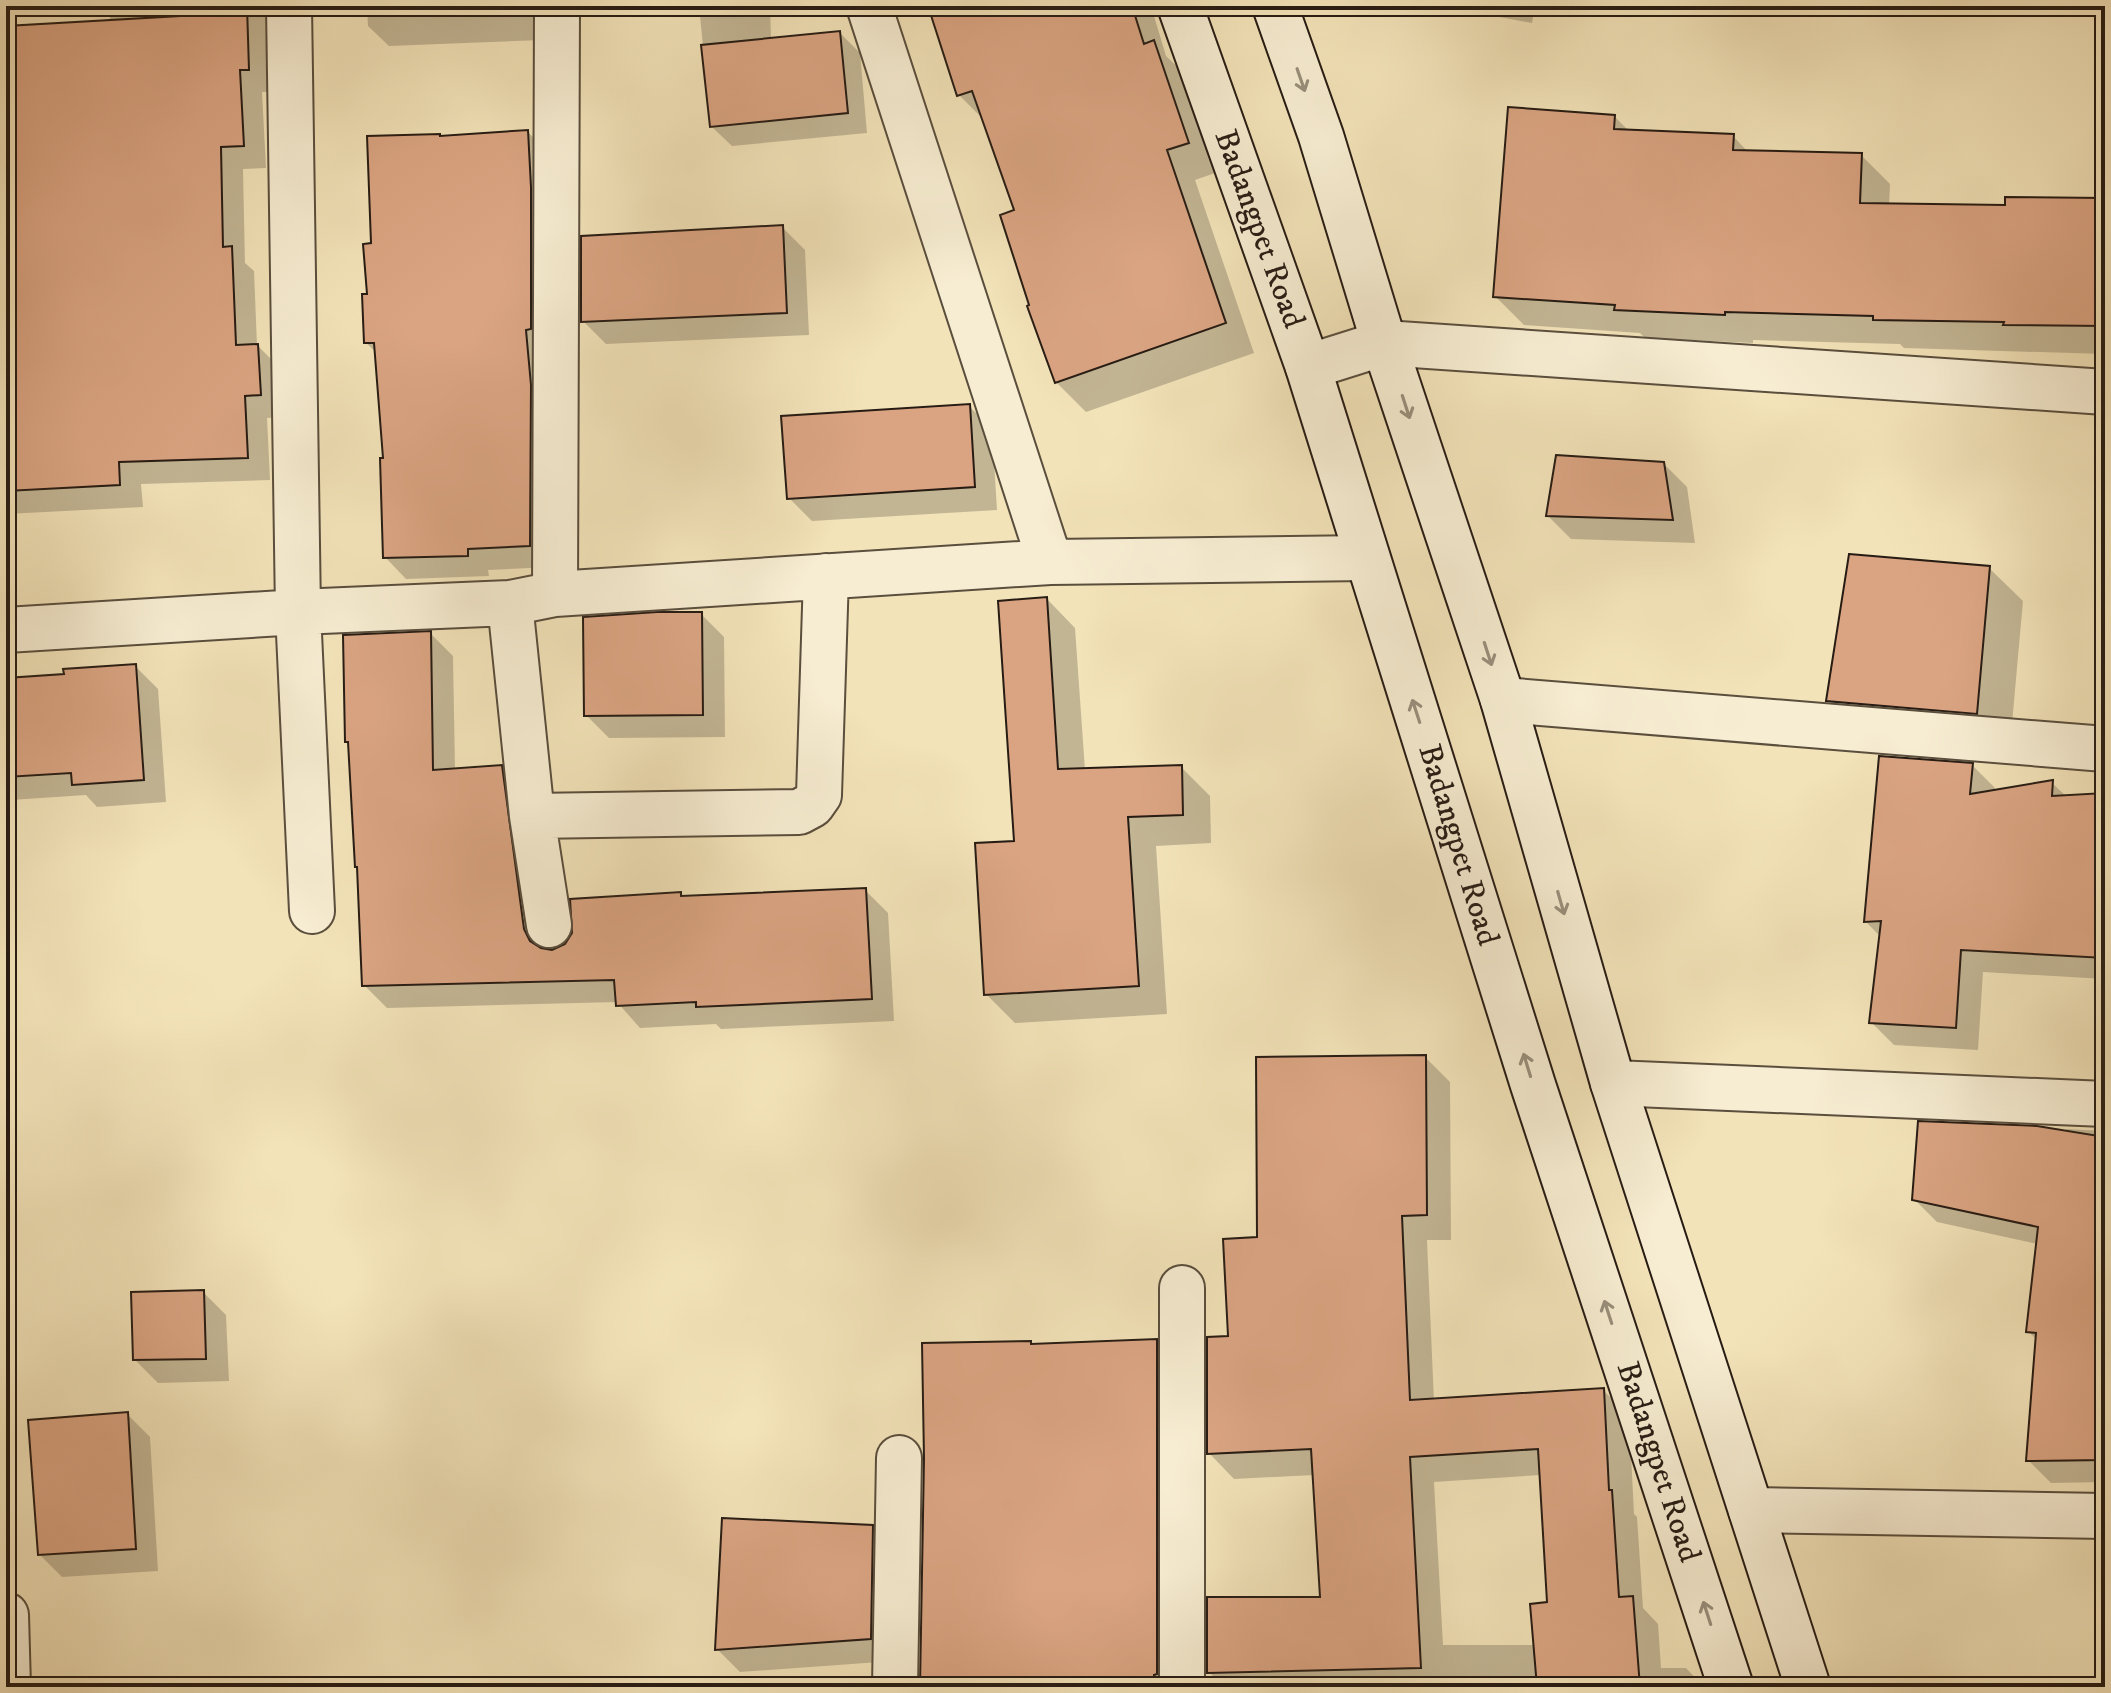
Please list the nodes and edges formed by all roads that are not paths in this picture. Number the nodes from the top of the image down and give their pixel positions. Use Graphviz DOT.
graph roads {
  1 [pos="289,6"];
  2 [pos="557,6"];
  3 [pos="869,6"];
  4 [pos="1180,6"];
  5 [pos="1275,6"];
  6 [pos="1384,343"];
  7 [pos="1308,367"];
  8 [pos="2105,392"];
  9 [pos="1367,558"];
  10 [pos="1050,562"];
  11 [pos="826,576"];
  12 [pos="555,594"];
  13 [pos="510,603"];
  14 [pos="298,612"];
  15 [pos="6,630"];
  16 [pos="1503,700"];
  17 [pos="2105,749"];
  18 [pos="532,816"];
  19 [pos="312,911"];
  20 [pos="549,925"];
  21 [pos="1613,1083"];
  22 [pos="2105,1104"];
  23 [pos="1182,1288"];
  24 [pos="899,1458"];
  25 [pos="1751,1510"];
  26 [pos="2105,1516"];
  27 [pos="895,1687"];
  28 [pos="1182,1687"];
  29 [pos="1731,1687"];
  30 [pos="1808,1687"];
  1 -- 14 [label="street"];
  2 -- 12 [label="street"];
  3 -- 10 [label="street"];
  4 -- 7 [label="street, Badangpet Road"];
  5 -- 6 [label="street, one-way"];
  6 -- 7 [label="street"];
  6 -- 8 [label="street"];
  6 -- 16 [label="street, one-way"];
  7 -- 9 [label="street, Badangpet Road"];
  9 -- 10 [label="street"];
  29 -- 9 [label="street, Badangpet Road, one-way"];
  10 -- 11 [label="street"];
  11 -- 12 [label="street"];
  11 -- 18 [label="street"];
  12 -- 13 [label="street"];
  13 -- 14 [label="street"];
  13 -- 18 [label="street"];
  14 -- 15 [label="street"];
  14 -- 19 [label="street"];
  16 -- 17 [label="street"];
  16 -- 21 [label="street, one-way"];
  18 -- 20 [label="street"];
  21 -- 22 [label="street"];
  21 -- 25 [label="street"];
  23 -- 28 [label="street"];
  24 -- 27 [label="street"];
  25 -- 26 [label="street"];
  25 -- 30 [label="street"];
}
